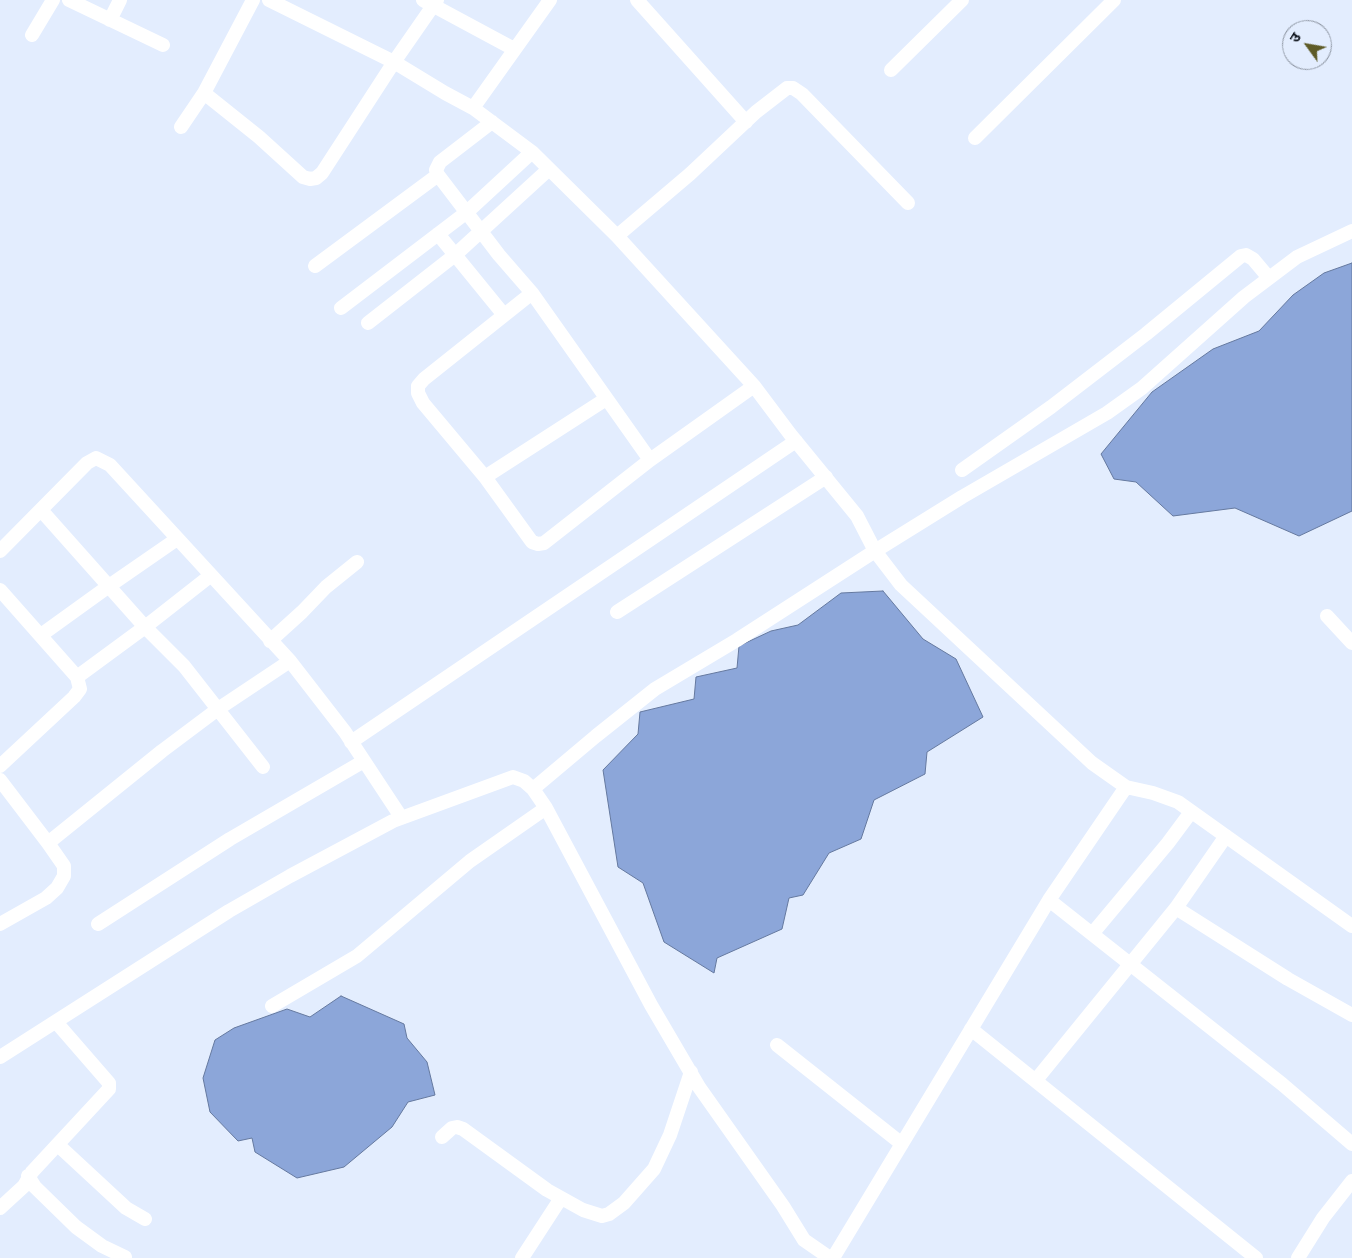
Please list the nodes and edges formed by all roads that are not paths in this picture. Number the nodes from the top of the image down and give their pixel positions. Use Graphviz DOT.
graph roads {
  1 [pos="53,0"];
  2 [pos="69,0"];
  3 [pos="120,0"];
  4 [pos="253,0"];
  5 [pos="269,0"];
  6 [pos="550,0"];
  7 [pos="637,0"];
  8 [pos="962,0"];
  9 [pos="1114,0"];
  10 [pos="431,2"];
  11 [pos="110,20"];
  12 [pos="32,35"];
  13 [pos="163,45"];
  14 [pos="514,49"];
  15 [pos="394,62"];
  16 [pos="891,70"];
  17 [pos="204,93"];
  18 [pos="482,115"];
  19 [pos="746,122"];
  20 [pos="181,127"];
  21 [pos="974,138"];
  22 [pos="532,152"];
  23 [pos="549,169"];
  24 [pos="438,175"];
  25 [pos="908,203"];
  26 [pos="467,212"];
  27 [pos="1352,231"];
  28 [pos="482,232"];
  29 [pos="438,234"];
  30 [pos="617,236"];
  31 [pos="455,255"];
  32 [pos="315,266"];
  33 [pos="1269,278"];
  34 [pos="532,293"];
  35 [pos="341,308"];
  36 [pos="504,315"];
  37 [pos="368,323"];
  38 [pos="754,386"];
  39 [pos="606,399"];
  40 [pos="793,437"];
  41 [pos="650,460"];
  42 [pos="962,470"];
  43 [pos="485,477"];
  44 [pos="826,477"];
  45 [pos="41,510"];
  46 [pos="177,539"];
  47 [pos="0,551"];
  48 [pos="875,551"];
  49 [pos="357,562"];
  50 [pos="210,576"];
  51 [pos="109,586"];
  52 [pos="0,590"];
  53 [pos="617,612"];
  54 [pos="1327,616"];
  55 [pos="146,627"];
  56 [pos="41,636"];
  57 [pos="270,640"];
  58 [pos="1352,643"];
  59 [pos="290,662"];
  60 [pos="78,677"];
  61 [pos="218,709"];
  62 [pos="345,732"];
  63 [pos="364,761"];
  64 [pos="0,766"];
  65 [pos="263,766"];
  66 [pos="0,780"];
  67 [pos="1126,787"];
  68 [pos="533,789"];
  69 [pos="546,808"];
  70 [pos="1191,812"];
  71 [pos="401,817"];
  72 [pos="1226,836"];
  73 [pos="48,843"];
  74 [pos="1050,900"];
  75 [pos="1176,908"];
  76 [pos="0,924"];
  77 [pos="98,924"];
  78 [pos="1352,926"];
  79 [pos="1092,934"];
  80 [pos="1130,964"];
  81 [pos="272,1006"];
  82 [pos="1352,1015"];
  83 [pos="56,1022"];
  84 [pos="971,1029"];
  85 [pos="776,1045"];
  86 [pos="0,1057"];
  87 [pos="690,1072"];
  88 [pos="1036,1080"];
  89 [pos="442,1137"];
  90 [pos="58,1144"];
  91 [pos="902,1144"];
  92 [pos="1352,1144"];
  93 [pos="28,1176"];
  94 [pos="1352,1181"];
  95 [pos="561,1198"];
  96 [pos="0,1208"];
  97 [pos="145,1219"];
  98 [pos="804,1240"];
  99 [pos="125,1258"];
  100 [pos="522,1258"];
  101 [pos="811,1258"];
  102 [pos="832,1258"];
  103 [pos="1256,1258"];
  104 [pos="1298,1258"];
  1 -- 12 [label="street"];
  2 -- 11 [label="street"];
  3 -- 11 [label="street"];
  4 -- 17 [label="street"];
  5 -- 15 [label="street"];
  6 -- 14 [label="street"];
  7 -- 19 [label="street"];
  8 -- 16 [label="street"];
  9 -- 21 [label="street"];
  10 -- 14 [label="street"];
  10 -- 15 [label="street"];
  11 -- 13 [label="street"];
  14 -- 18 [label="street"];
  15 -- 17 [label="street"];
  15 -- 18 [label="street"];
  17 -- 20 [label="street"];
  18 -- 22 [label="street"];
  18 -- 24 [label="street"];
  19 -- 25 [label="street"];
  19 -- 30 [label="street"];
  22 -- 23 [label="street"];
  22 -- 26 [label="street"];
  23 -- 28 [label="street"];
  23 -- 30 [label="street"];
  24 -- 26 [label="street"];
  24 -- 32 [label="street"];
  26 -- 28 [label="street"];
  26 -- 29 [label="street"];
  27 -- 33 [label="street"];
  28 -- 31 [label="street"];
  28 -- 34 [label="street"];
  29 -- 31 [label="street"];
  29 -- 35 [label="street"];
  30 -- 38 [label="street"];
  31 -- 36 [label="street"];
  31 -- 37 [label="street"];
  33 -- 42 [label="street"];
  33 -- 48 [label="street"];
  34 -- 36 [label="street"];
  34 -- 39 [label="street"];
  36 -- 43 [label="street"];
  38 -- 40 [label="street"];
  38 -- 41 [label="street"];
  39 -- 41 [label="street"];
  39 -- 43 [label="street"];
  40 -- 44 [label="street"];
  40 -- 62 [label="street"];
  41 -- 43 [label="street"];
  44 -- 48 [label="street"];
  44 -- 53 [label="street"];
  45 -- 46 [label="street"];
  45 -- 47 [label="street"];
  45 -- 51 [label="street"];
  46 -- 50 [label="street"];
  46 -- 51 [label="street"];
  48 -- 67 [label="street"];
  48 -- 68 [label="street"];
  49 -- 57 [label="street"];
  50 -- 55 [label="street"];
  50 -- 57 [label="street"];
  51 -- 55 [label="street"];
  51 -- 56 [label="street"];
  52 -- 56 [label="street"];
  54 -- 58 [label="street"];
  55 -- 60 [label="street"];
  55 -- 61 [label="street"];
  56 -- 60 [label="street"];
  57 -- 59 [label="street"];
  59 -- 61 [label="street"];
  59 -- 62 [label="street"];
  60 -- 64 [label="street"];
  61 -- 65 [label="street"];
  61 -- 73 [label="street"];
  62 -- 63 [label="street"];
  63 -- 71 [label="street"];
  63 -- 77 [label="street"];
  66 -- 73 [label="street"];
  67 -- 70 [label="street"];
  67 -- 74 [label="street"];
  68 -- 69 [label="street"];
  68 -- 71 [label="street"];
  69 -- 81 [label="street"];
  69 -- 87 [label="street"];
  70 -- 72 [label="street"];
  70 -- 79 [label="street"];
  71 -- 83 [label="street"];
  72 -- 75 [label="street"];
  72 -- 78 [label="street"];
  73 -- 76 [label="street"];
  74 -- 79 [label="street"];
  74 -- 84 [label="street"];
  75 -- 80 [label="street"];
  75 -- 82 [label="street"];
  79 -- 80 [label="street"];
  80 -- 88 [label="street"];
  80 -- 92 [label="street"];
  83 -- 86 [label="street"];
  83 -- 90 [label="street"];
  84 -- 88 [label="street"];
  84 -- 91 [label="street"];
  85 -- 91 [label="street"];
  87 -- 95 [label="street"];
  87 -- 98 [label="street"];
  88 -- 103 [label="street"];
  89 -- 95 [label="street"];
  90 -- 93 [label="street"];
  90 -- 97 [label="street"];
  91 -- 102 [label="street"];
  93 -- 96 [label="street"];
  93 -- 99 [label="street"];
  94 -- 104 [label="street"];
  95 -- 100 [label="street"];
  98 -- 101 [label="street"];
  98 -- 102 [label="street"];
}
